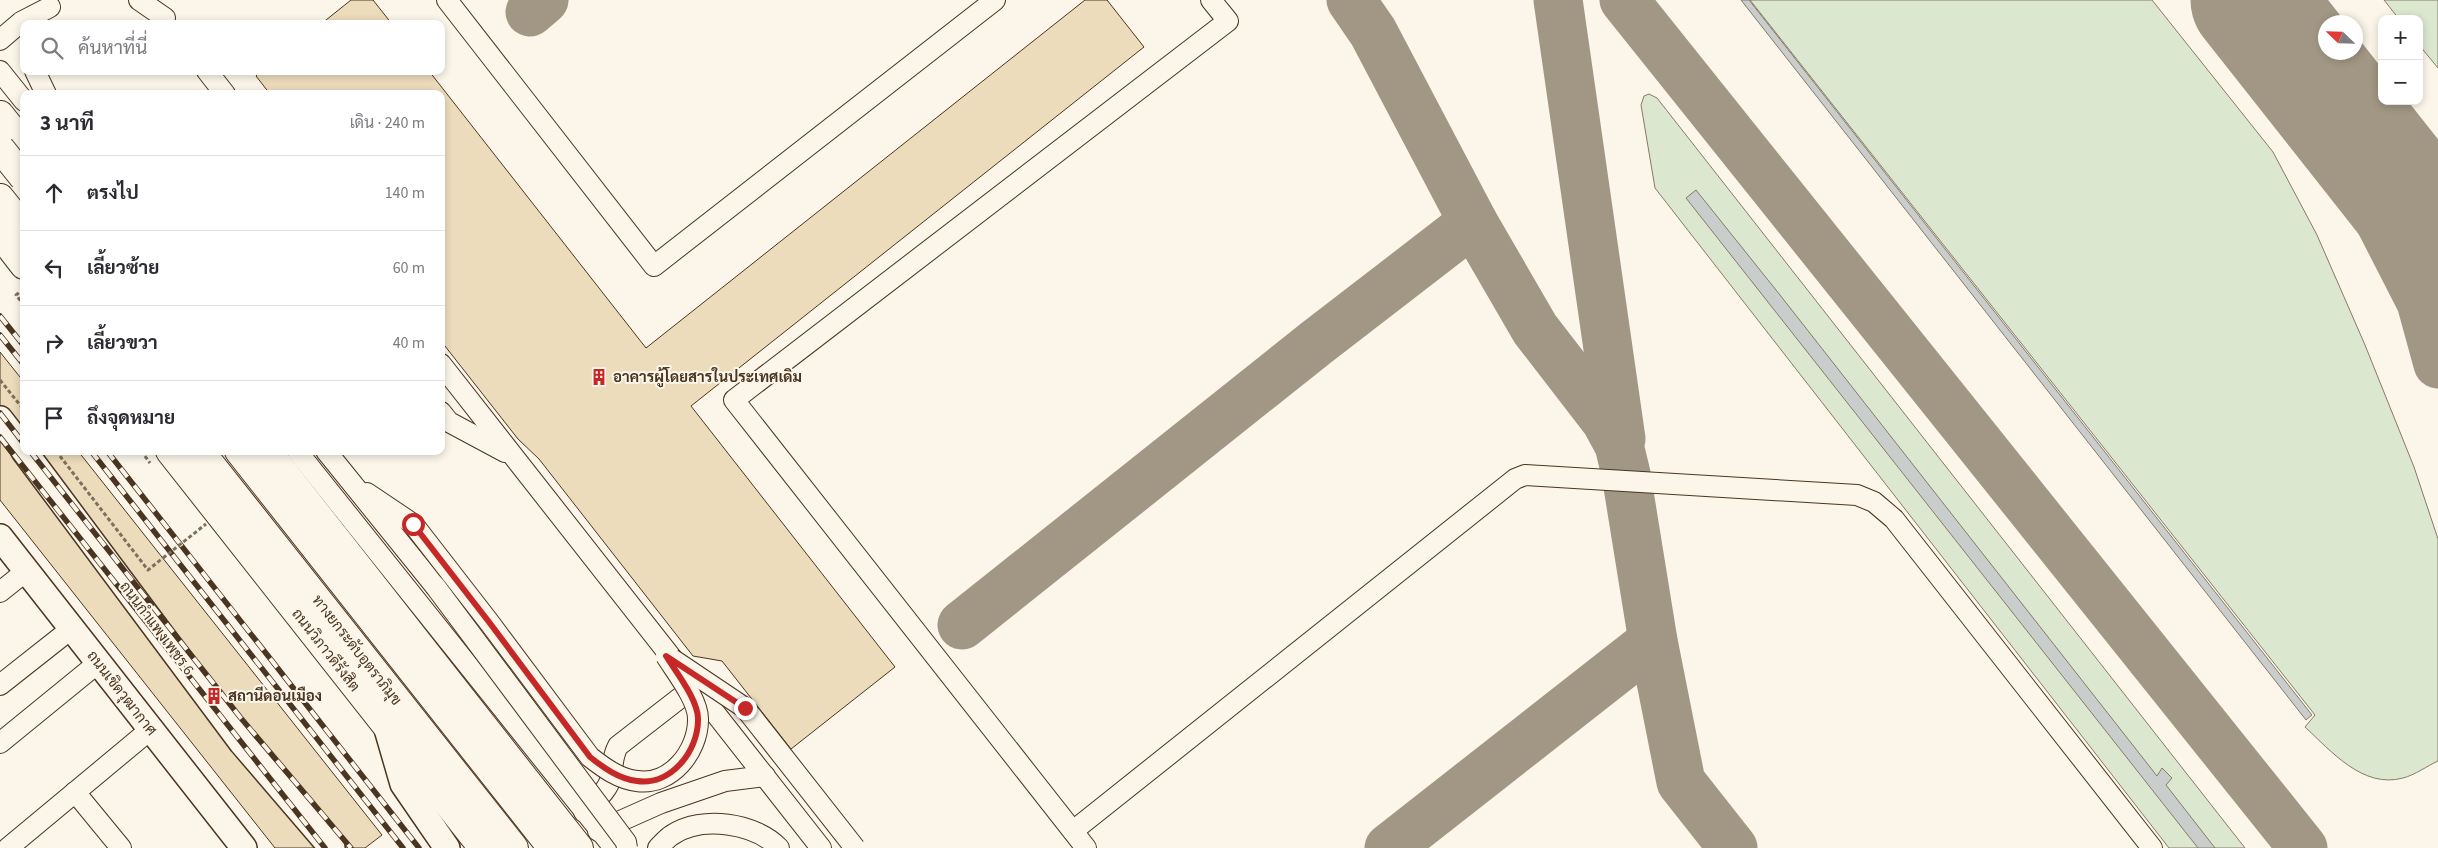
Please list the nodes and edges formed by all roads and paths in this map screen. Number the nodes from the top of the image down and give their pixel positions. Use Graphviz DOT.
graph roads {
  1 [pos="139,0"];
  2 [pos="154,0"];
  3 [pos="447,0"];
  4 [pos="995,0"];
  5 [pos="1211,0"];
  6 [pos="56,3"];
  7 [pos="25,20"];
  8 [pos="42,20"];
  9 [pos="166,20"];
  10 [pos="166,20"];
  11 [pos="20,23"];
  12 [pos="0,40"];
  13 [pos="0,71"];
  14 [pos="37,75"];
  15 [pos="210,75"];
  16 [pos="44,90"];
  17 [pos="222,90"];
  18 [pos="20,96"];
  19 [pos="0,115"];
  20 [pos="20,140"];
  21 [pos="0,148"];
  22 [pos="20,173"];
  23 [pos="0,198"];
  24 [pos="20,223"];
  25 [pos="0,234"];
  26 [pos="20,260"];
  27 [pos="445,369"];
  28 [pos="0,380"];
  29 [pos="20,405"];
  30 [pos="445,417"];
  31 [pos="0,419"];
  32 [pos="20,446"];
  33 [pos="27,455"];
  34 [pos="59,455"];
  35 [pos="173,455"];
  36 [pos="203,455"];
  37 [pos="242,455"];
  38 [pos="270,455"];
  39 [pos="300,455"];
  40 [pos="329,455"];
  41 [pos="349,480"];
  42 [pos="206,524"];
  43 [pos="0,538"];
  44 [pos="25,572"];
  45 [pos="0,592"];
  46 [pos="71,629"];
  47 [pos="666,656"];
  48 [pos="98,663"];
  49 [pos="0,685"];
  50 [pos="694,687"];
  51 [pos="387,728"];
  52 [pos="150,729"];
  53 [pos="0,743"];
  54 [pos="765,776"];
  55 [pos="75,792"];
  56 [pos="584,812"];
  57 [pos="1073,831"];
  58 [pos="0,842"];
  59 [pos="575,842"];
  60 [pos="778,847"];
  61 [pos="6,848"];
  62 [pos="121,848"];
  63 [pos="244,848"];
  64 [pos="332,848"];
  65 [pos="447,848"];
  66 [pos="483,848"];
  67 [pos="514,848"];
  68 [pos="614,848"];
  69 [pos="627,848"];
  70 [pos="658,848"];
  71 [pos="822,848"];
  72 [pos="855,848"];
  73 [pos="1086,848"];
  74 [pos="2152,848"];
  1 -- 9 [label="street"];
  2 -- 10 [label="street"];
  3 -- 4 [label="street"];
  5 -- 57 [label="street"];
  6 -- 7 [label="street"];
  6 -- 8 [label="street"];
  11 -- 12 [label="street"];
  13 -- 18 [label="street"];
  14 -- 16 [label="street"];
  15 -- 17 [label="street"];
  19 -- 20 [label="highway"];
  21 -- 22 [label="highway, bridge"];
  23 -- 24 [label="highway"];
  25 -- 26 [label="highway"];
  27 -- 50 [label="street"];
  28 -- 29 [label="path"];
  30 -- 47 [label="street"];
  31 -- 32 [label="main road, ถนนกำแพงเพชร 6"];
  33 -- 64 [label="main road, ถนนกำแพงเพชร 6"];
  34 -- 42 [label="path, bridge"];
  35 -- 51 [label="highway, ถนนวิภาวดีรังสิต"];
  36 -- 67 [label="highway, ทางยกระดับอุตราภิมุข"];
  37 -- 59 [label="highway, ทางยกระดับอุตราภิมุข"];
  38 -- 59 [label="highway"];
  39 -- 56 [label="street"];
  40 -- 41 [label="street"];
  41 -- 47 [label="street, bridge"];
  41 -- 69 [label="street, bridge"];
  43 -- 44 [label="main road, ถนนเชิดวุฒากาศ"];
  44 -- 45 [label="street"];
  44 -- 46 [label="main road, ถนนเชิดวุฒากาศ"];
  46 -- 48 [label="main road, ถนนเชิดวุฒากาศ"];
  46 -- 49 [label="street"];
  47 -- 72 [label="street, bridge"];
  48 -- 52 [label="main road, ถนนเชิดวุฒากาศ"];
  48 -- 53 [label="street"];
  50 -- 54 [label="street"];
  50 -- 56 [label="street"];
  51 -- 65 [label="main road"];
  51 -- 66 [label="highway, ถนนวิภาวดีรังสิต"];
  52 -- 55 [label="street"];
  52 -- 63 [label="main road, ถนนเชิดวุฒากาศ"];
  54 -- 59 [label="street"];
  54 -- 71 [label="street"];
  55 -- 61 [label="street"];
  55 -- 62 [label="street"];
  56 -- 59 [label="street"];
  57 -- 73 [label="street"];
  57 -- 74 [label="street"];
  58 -- 61 [label="street"];
  59 -- 68 [label="street"];
  60 -- 70 [label="street"];
}
